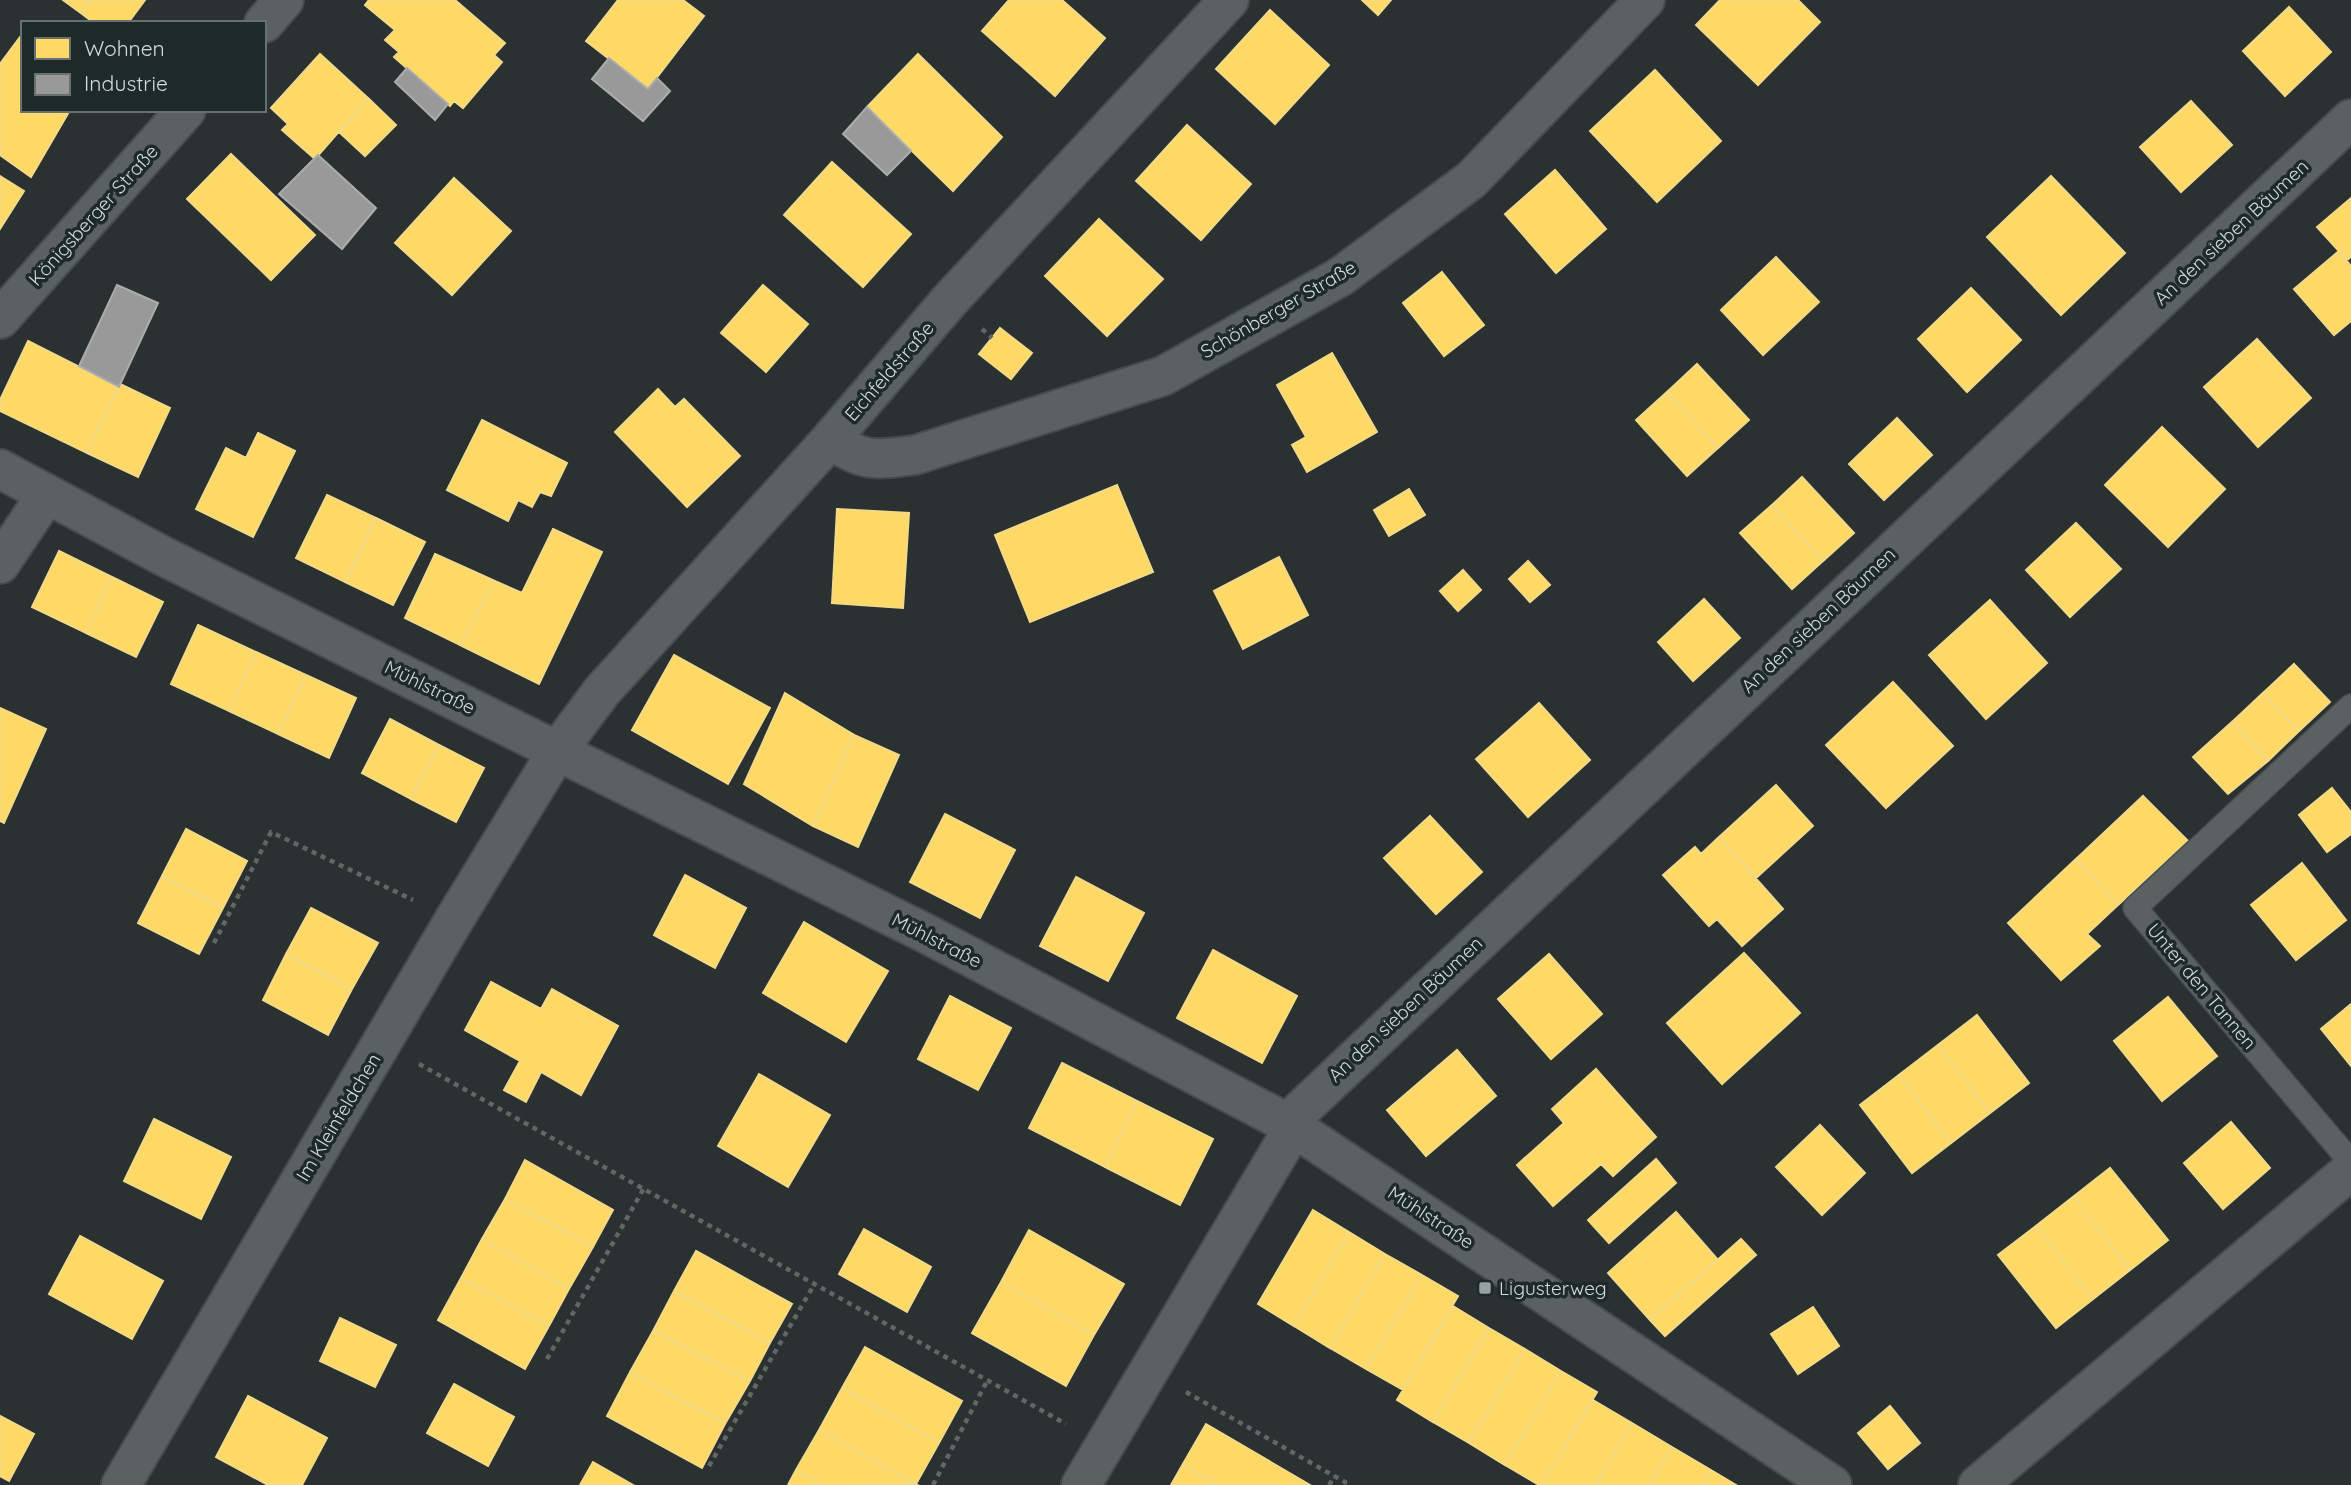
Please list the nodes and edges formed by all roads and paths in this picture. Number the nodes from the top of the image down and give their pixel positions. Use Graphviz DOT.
graph roads {
  1 [pos="1229,0"];
  2 [pos="1645,0"];
  3 [pos="184,112"];
  4 [pos="2351,119"];
  5 [pos="0,319"];
  6 [pos="831,439"];
  7 [pos="0,468"];
  8 [pos="47,494"];
  9 [pos="0,564"];
  10 [pos="2351,706"];
  11 [pos="558,750"];
  12 [pos="454,920"];
  13 [pos="214,943"];
  14 [pos="382,1043"];
  15 [pos="1291,1125"];
  16 [pos="2351,1162"];
  17 [pos="2351,1170"];
  18 [pos="643,1188"];
  19 [pos="815,1283"];
  20 [pos="547,1359"];
  21 [pos="1148,1372"];
  22 [pos="988,1379"];
  23 [pos="1105,1446"];
  24 [pos="709,1466"];
  25 [pos="1335,1476"];
  26 [pos="121,1485"];
  27 [pos="933,1485"];
  28 [pos="1081,1485"];
  29 [pos="1329,1485"];
  30 [pos="1350,1485"];
  31 [pos="1832,1485"];
  32 [pos="1978,1485"];
  1 -- 6 [label="street, Eichfeldstraße"];
  2 -- 6 [label="street, Schönberger Straße"];
  3 -- 5 [label="street, Königsberger Straße"];
  4 -- 15 [label="street, An den sieben Bäumen"];
  6 -- 11 [label="street, Eichfeldstraße"];
  7 -- 8 [label="street, Mühlstraße"];
  8 -- 9 [label="street"];
  8 -- 11 [label="street, Mühlstraße"];
  10 -- 16 [label="lane, Unter den Tannen"];
  11 -- 12 [label="street, Im Kleinfeldchen"];
  11 -- 15 [label="street, Mühlstraße"];
  12 -- 13 [label="path"];
  12 -- 14 [label="street, Im Kleinfeldchen"];
  14 -- 18 [label="path"];
  14 -- 26 [label="street, Im Kleinfeldchen"];
  15 -- 21 [label="street"];
  15 -- 31 [label="street, Mühlstraße"];
  17 -- 32 [label="street"];
  18 -- 19 [label="path"];
  18 -- 20 [label="path"];
  19 -- 22 [label="path"];
  19 -- 24 [label="path"];
  21 -- 23 [label="street"];
  21 -- 25 [label="path"];
  22 -- 23 [label="path"];
  22 -- 27 [label="path"];
  23 -- 28 [label="street"];
  25 -- 29 [label="path"];
  25 -- 30 [label="path"];
}
